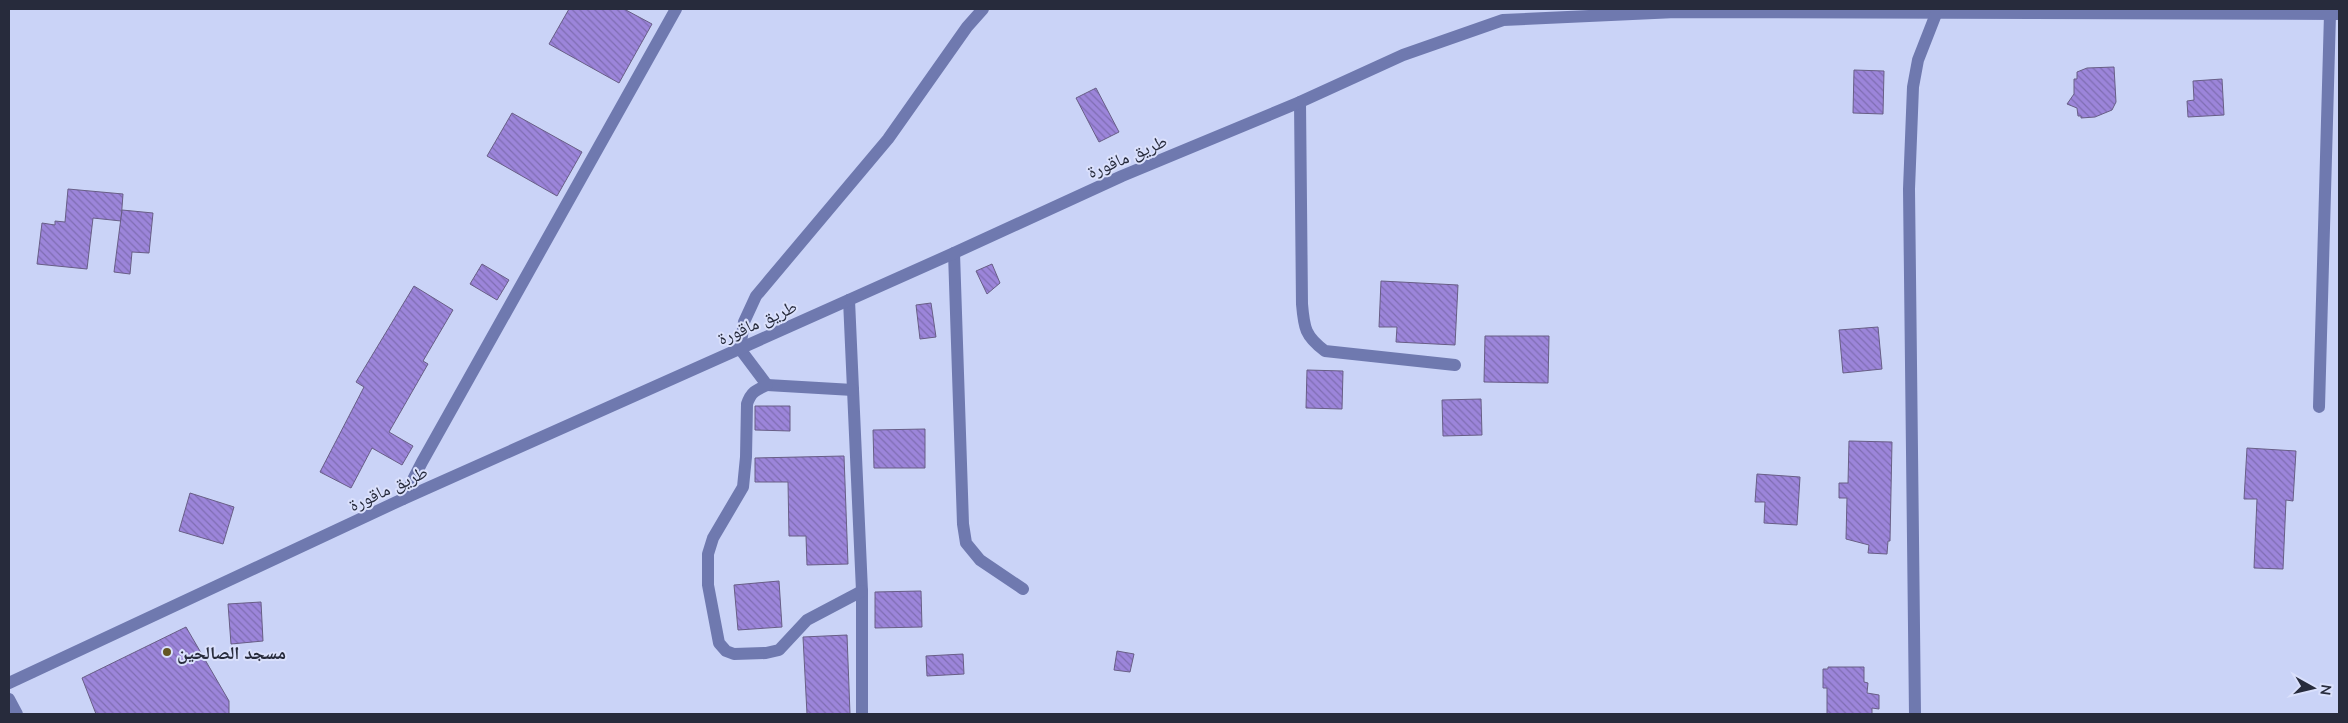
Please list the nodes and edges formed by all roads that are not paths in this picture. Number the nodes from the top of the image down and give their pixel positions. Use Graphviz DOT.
graph roads {
  1 [pos="676,9"];
  2 [pos="983,9"];
  3 [pos="1936,14"];
  4 [pos="2334,14"];
  5 [pos="1502,15"];
  6 [pos="1300,102"];
  7 [pos="954,253"];
  8 [pos="849,300"];
  9 [pos="740,349"];
  10 [pos="1455,365"];
  11 [pos="767,385"];
  12 [pos="853,390"];
  13 [pos="2320,407"];
  14 [pos="404,499"];
  15 [pos="1023,589"];
  16 [pos="862,591"];
  17 [pos="9,683"];
  18 [pos="9,699"];
  19 [pos="17,714"];
  20 [pos="862,714"];
  21 [pos="1915,714"];
  1 -- 14 [label="street"];
  2 -- 9 [label="street"];
  3 -- 4 [label="street, طريق ماقورة"];
  3 -- 5 [label="street, طريق ماقورة"];
  3 -- 21 [label="street"];
  4 -- 13 [label="street"];
  5 -- 6 [label="street, طريق ماقورة"];
  6 -- 7 [label="street, طريق ماقورة"];
  6 -- 10 [label="street"];
  7 -- 8 [label="street, طريق ماقورة"];
  7 -- 15 [label="street"];
  8 -- 9 [label="street, طريق ماقورة"];
  8 -- 12 [label="street"];
  9 -- 11 [label="street"];
  9 -- 14 [label="street, طريق ماقورة"];
  11 -- 12 [label="street"];
  11 -- 16 [label="street"];
  12 -- 16 [label="street"];
  14 -- 17 [label="street, طريق ماقورة"];
  16 -- 20 [label="street"];
  18 -- 19 [label="street"];
}
